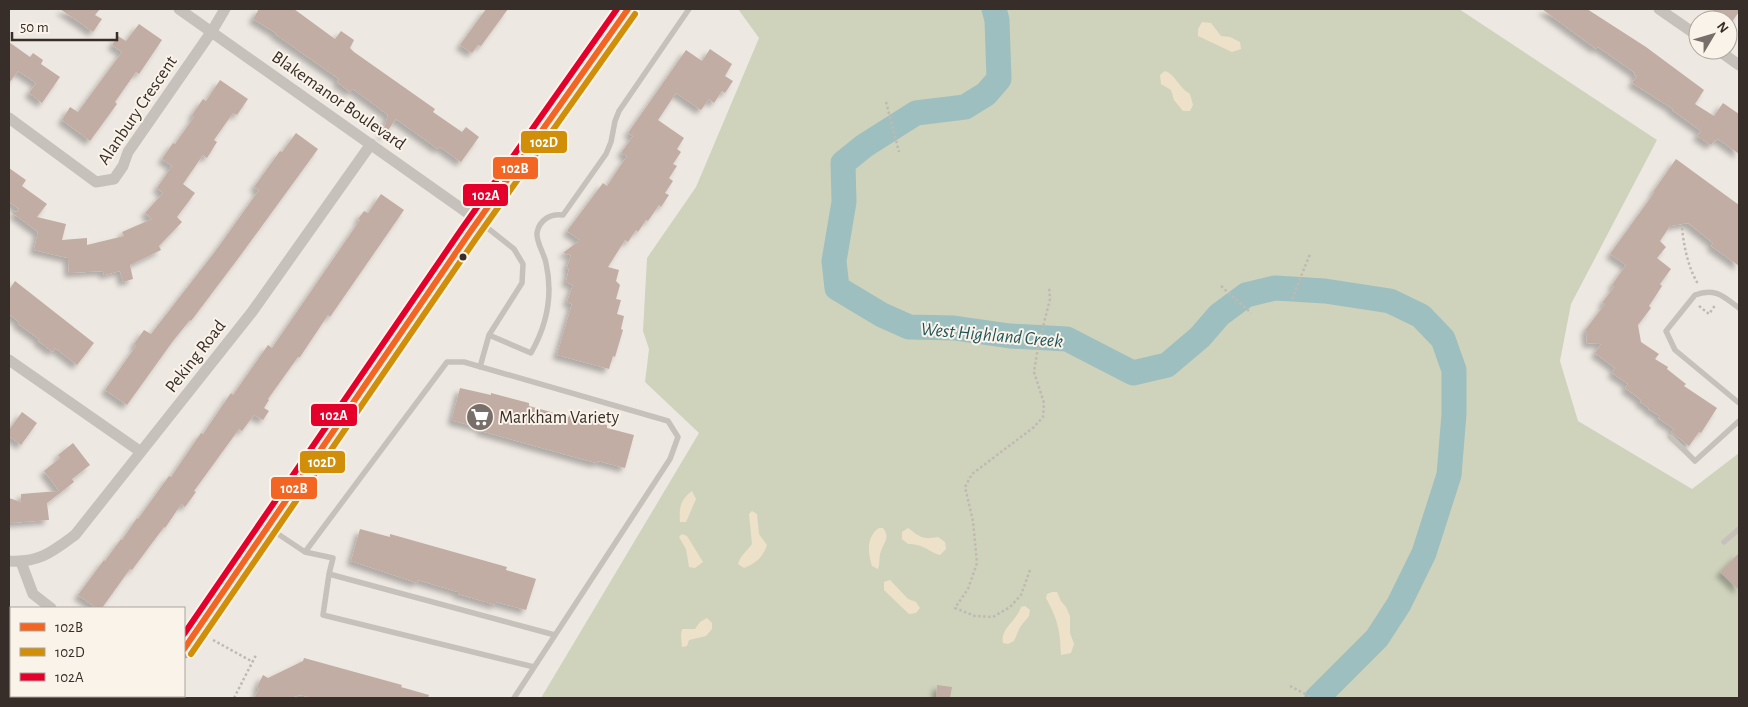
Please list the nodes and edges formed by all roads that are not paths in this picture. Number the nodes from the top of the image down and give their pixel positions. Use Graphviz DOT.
graph roads {
  1 [pos="179,9"];
  2 [pos="226,9"];
  3 [pos="628,9"];
  4 [pos="689,9"];
  5 [pos="1659,9"];
  6 [pos="1688,29"];
  7 [pos="212,32"];
  8 [pos="9,118"];
  9 [pos="371,144"];
  10 [pos="479,221"];
  11 [pos="1739,308"];
  12 [pos="489,335"];
  13 [pos="9,360"];
  14 [pos="480,367"];
  15 [pos="1739,404"];
  16 [pos="1739,421"];
  17 [pos="1672,437"];
  18 [pos="141,452"];
  19 [pos="267,527"];
  20 [pos="1739,529"];
  21 [pos="1724,542"];
  22 [pos="305,552"];
  23 [pos="9,561"];
  24 [pos="21,562"];
  25 [pos="329,574"];
  26 [pos="50,607"];
  27 [pos="555,635"];
  28 [pos="185,648"];
  29 [pos="534,667"];
  30 [pos="514,698"];
  1 -- 7 [label="street, Blakemanor Boulevard"];
  2 -- 7 [label="street, Alanbury Crescent"];
  3 -- 10 [label="main road"];
  4 -- 12 [label="lane"];
  5 -- 6 [label="street"];
  7 -- 8 [label="street, Alanbury Crescent"];
  7 -- 9 [label="street, Blakemanor Boulevard"];
  9 -- 10 [label="street, Blakemanor Boulevard"];
  9 -- 18 [label="street, Peking Road"];
  10 -- 12 [label="lane"];
  10 -- 19 [label="main road"];
  11 -- 15 [label="lane"];
  12 -- 14 [label="lane"];
  13 -- 18 [label="street"];
  14 -- 22 [label="lane"];
  14 -- 27 [label="lane"];
  16 -- 17 [label="lane"];
  18 -- 24 [label="street, Peking Road"];
  19 -- 22 [label="lane"];
  19 -- 28 [label="main road"];
  20 -- 21 [label="lane"];
  22 -- 25 [label="lane"];
  23 -- 24 [label="street"];
  24 -- 26 [label="street"];
  25 -- 27 [label="lane"];
  25 -- 29 [label="lane"];
  27 -- 29 [label="lane"];
  29 -- 30 [label="lane"];
}
